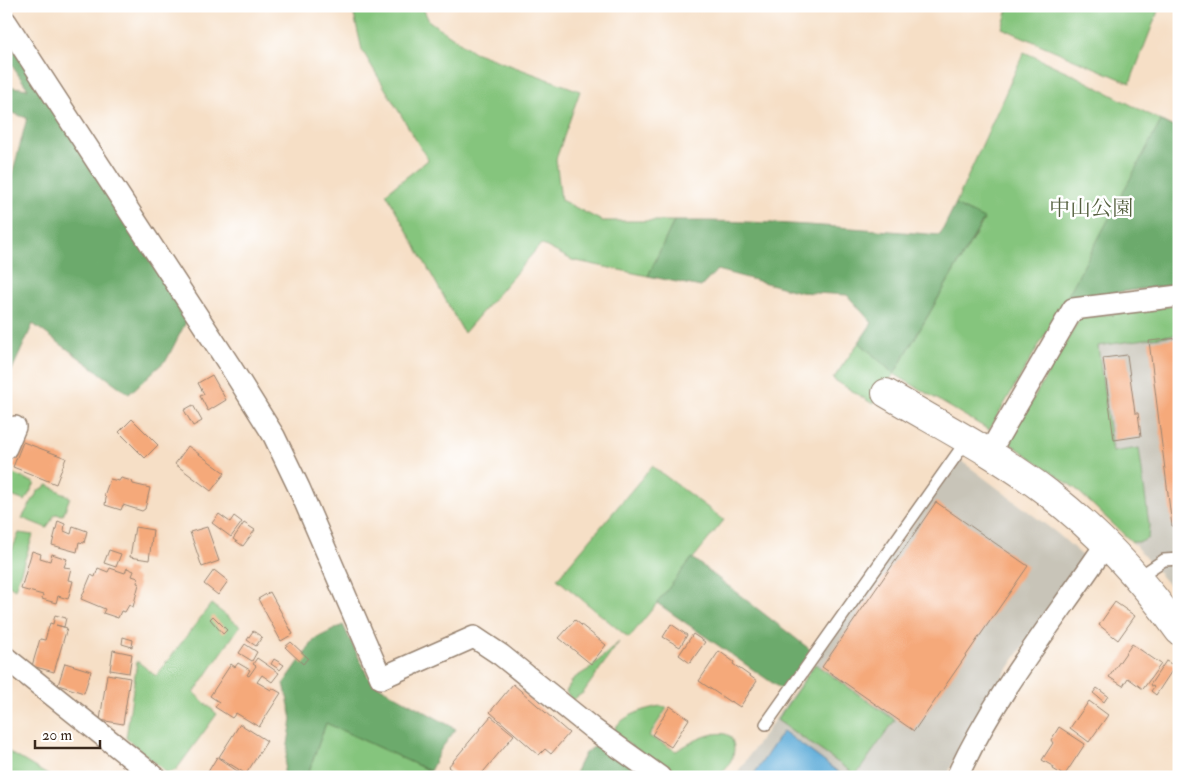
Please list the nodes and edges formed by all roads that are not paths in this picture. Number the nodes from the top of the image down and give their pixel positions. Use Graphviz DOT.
graph roads {
  1 [pos="6,22"];
  2 [pos="1179,296"];
  3 [pos="886,393"];
  4 [pos="15,428"];
  5 [pos="978,447"];
  6 [pos="6,448"];
  7 [pos="1106,544"];
  8 [pos="1179,559"];
  9 [pos="1137,578"];
  10 [pos="1179,630"];
  11 [pos="6,658"];
  12 [pos="766,724"];
  13 [pos="155,777"];
  14 [pos="660,777"];
  15 [pos="957,777"];
  1 -- 14 [label="street"];
  2 -- 5 [label="street"];
  3 -- 5 [label="street"];
  4 -- 6 [label="street"];
  5 -- 7 [label="street"];
  5 -- 12 [label="lane"];
  7 -- 9 [label="street"];
  7 -- 15 [label="street"];
  8 -- 9 [label="lane"];
  9 -- 10 [label="street"];
  11 -- 13 [label="street"];
}
